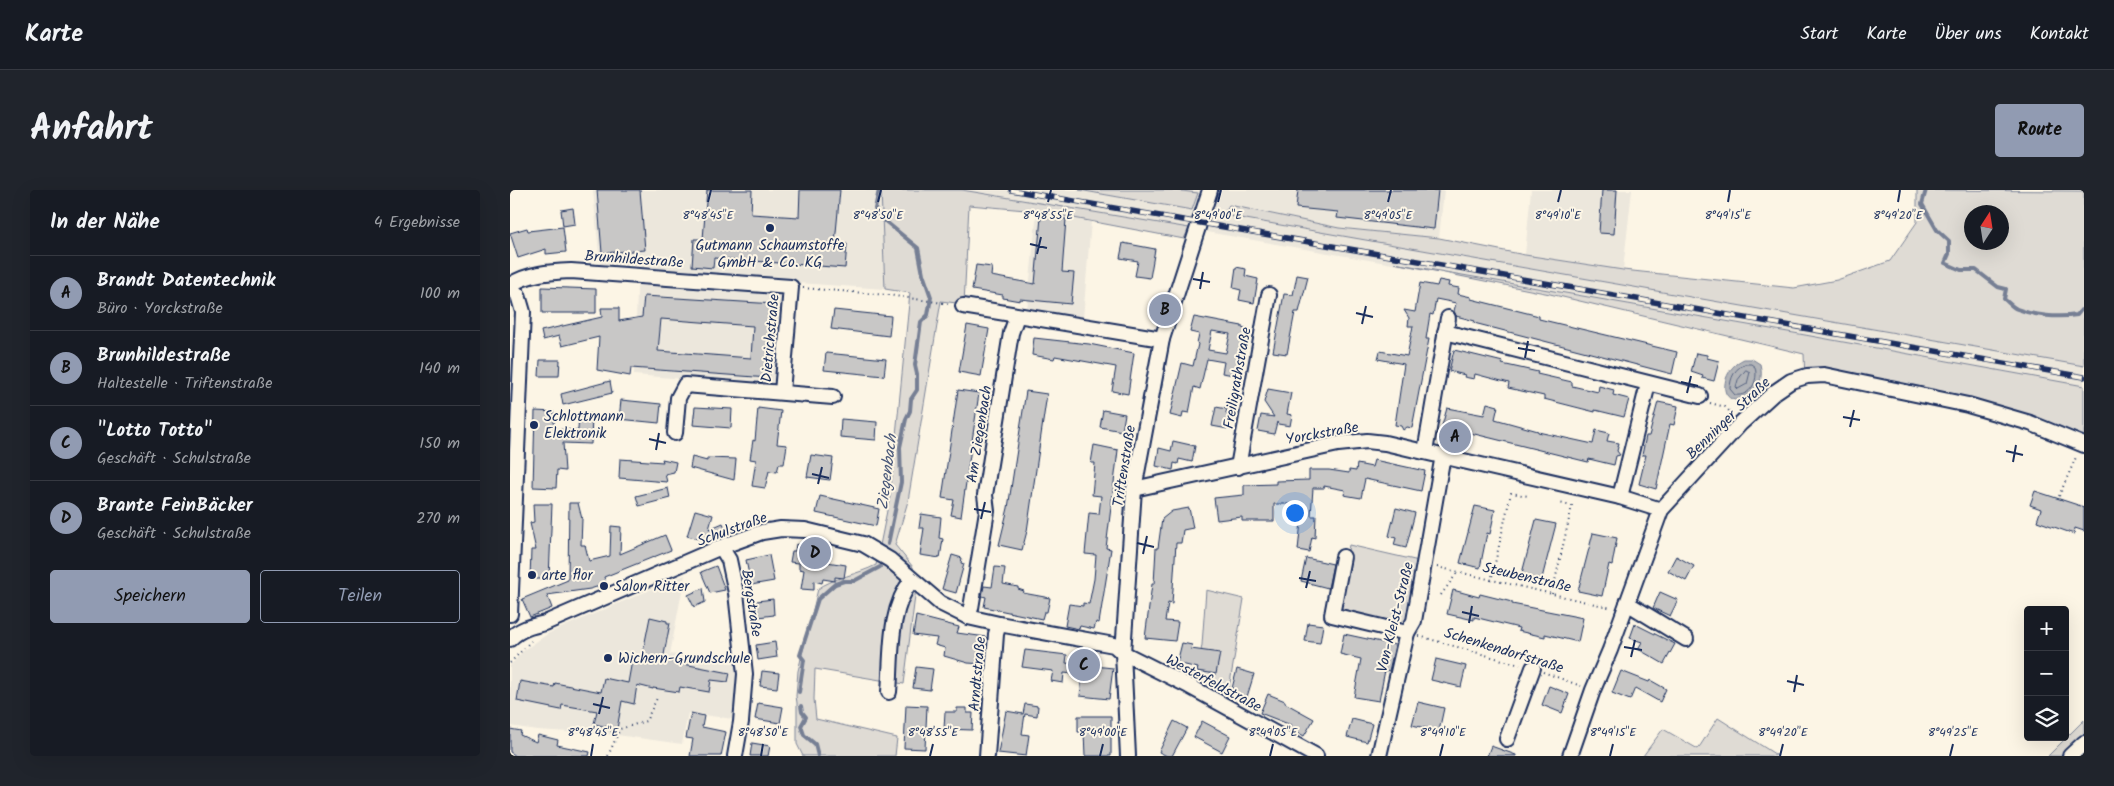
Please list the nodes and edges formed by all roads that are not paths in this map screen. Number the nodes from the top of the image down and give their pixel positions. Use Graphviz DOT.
graph roads {
  1 [pos="1210,190"];
  2 [pos="510,286"];
  3 [pos="791,287"];
  4 [pos="1269,295"];
  5 [pos="963,306"];
  6 [pos="1017,316"];
  7 [pos="1162,339"];
  8 [pos="514,384"];
  9 [pos="1648,384"];
  10 [pos="782,392"];
  11 [pos="1700,396"];
  12 [pos="833,397"];
  13 [pos="675,433"];
  14 [pos="2084,444"];
  15 [pos="1425,452"];
  16 [pos="1443,456"];
  17 [pos="1238,467"];
  18 [pos="1134,489"];
  19 [pos="1620,497"];
  20 [pos="1661,510"];
  21 [pos="721,546"];
  22 [pos="1343,557"];
  23 [pos="912,580"];
  24 [pos="1626,607"];
  25 [pos="510,614"];
  26 [pos="968,617"];
  27 [pos="999,624"];
  28 [pos="512,632"];
  29 [pos="1408,633"];
  30 [pos="1686,639"];
  31 [pos="1124,653"];
  32 [pos="1533,668"];
  33 [pos="888,692"];
  34 [pos="1507,739"];
  35 [pos="2084,743"];
  36 [pos="1299,752"];
  37 [pos="735,756"];
  38 [pos="987,756"];
  39 [pos="1128,756"];
  40 [pos="1316,756"];
  41 [pos="1379,756"];
  42 [pos="1570,756"];
  43 [pos="2070,756"];
  1 -- 7 [label="street, Triftenstraße"];
  2 -- 3 [label="street, Brunhildestraße"];
  2 -- 8 [label="street"];
  3 -- 10 [label="street, Dietrichstraße"];
  4 -- 17 [label="street, Freiligrathstraße"];
  5 -- 6 [label="street"];
  6 -- 7 [label="street"];
  6 -- 26 [label="street, Am Ziegenbach"];
  7 -- 18 [label="street, Triftenstraße"];
  8 -- 25 [label="street"];
  9 -- 11 [label="street"];
  9 -- 15 [label="street"];
  9 -- 19 [label="street"];
  10 -- 12 [label="street, Dietrichstraße"];
  10 -- 13 [label="street, Dietrichstraße"];
  14 -- 20 [label="street, Benninger Straße"];
  15 -- 16 [label="street, Yorckstraße"];
  15 -- 17 [label="street, Yorckstraße"];
  16 -- 19 [label="street, Yorckstraße"];
  16 -- 29 [label="street, Von-Kleist-Straße"];
  17 -- 18 [label="street, Yorckstraße"];
  18 -- 31 [label="street, Triftenstraße"];
  19 -- 20 [label="street, Yorckstraße"];
  20 -- 24 [label="street, Benninger Straße"];
  21 -- 23 [label="street, Schulstraße"];
  21 -- 28 [label="street, Schulstraße"];
  21 -- 37 [label="street, Bergstraße"];
  22 -- 29 [label="street"];
  23 -- 26 [label="street, Schulstraße"];
  23 -- 33 [label="street"];
  24 -- 30 [label="street"];
  24 -- 42 [label="street, Benninger Straße"];
  26 -- 27 [label="street, Schulstraße"];
  27 -- 31 [label="street, Schulstraße"];
  27 -- 38 [label="street, Arndtstraße"];
  29 -- 41 [label="street, Von-Kleist-Straße"];
  31 -- 36 [label="street, Westerfeldstraße"];
  31 -- 39 [label="street, Triftenstraße"];
  32 -- 34 [label="street"];
  35 -- 43 [label="street"];
  36 -- 40 [label="street, Westerfeldstraße"];
}
